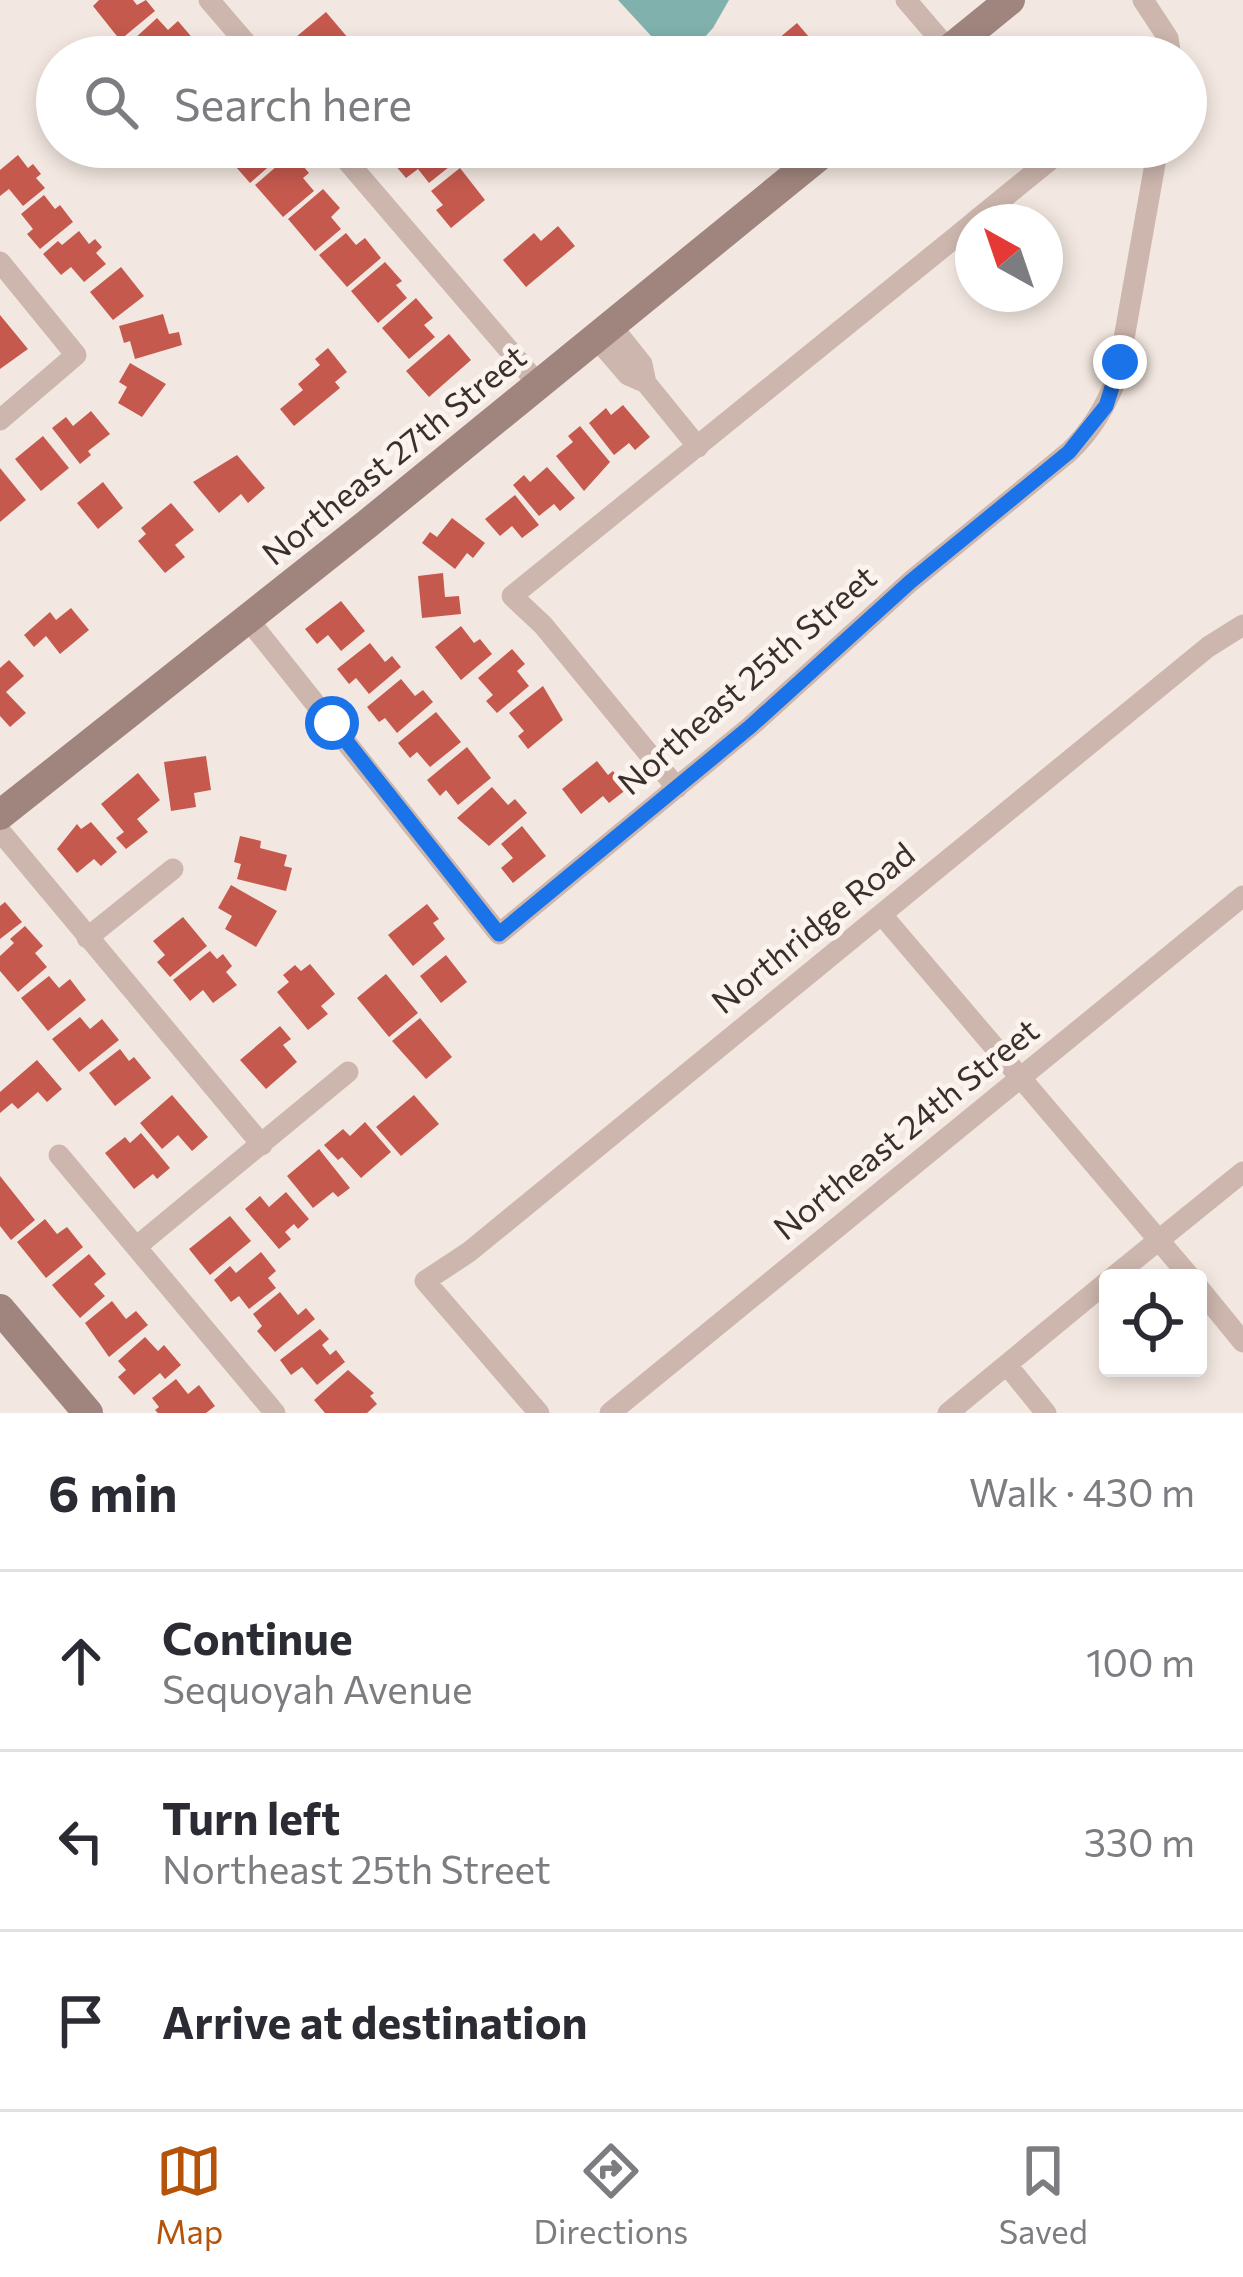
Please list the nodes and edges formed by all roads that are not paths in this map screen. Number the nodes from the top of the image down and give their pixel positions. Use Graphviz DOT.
graph roads {
  1 [pos="209,0"];
  2 [pos="905,0"];
  3 [pos="1010,0"];
  4 [pos="1143,0"];
  5 [pos="240,36"];
  6 [pos="931,36"];
  7 [pos="966,36"];
  8 [pos="1167,36"];
  9 [pos="353,168"];
  10 [pos="804,168"];
  11 [pos="1040,168"];
  12 [pos="1154,168"];
  13 [pos="995,204"];
  14 [pos="955,237"];
  15 [pos="0,262"];
  16 [pos="603,332"];
  17 [pos="539,385"];
  18 [pos="0,420"];
  19 [pos="698,447"];
  20 [pos="248,618"];
  21 [pos="1243,626"];
  22 [pos="677,788"];
  23 [pos="0,815"];
  24 [pos="0,831"];
  25 [pos="173,869"];
  26 [pos="1243,896"];
  27 [pos="882,915"];
  28 [pos="87,938"];
  29 [pos="348,1072"];
  30 [pos="1021,1078"];
  31 [pos="262,1144"];
  32 [pos="59,1155"];
  33 [pos="1243,1172"];
  34 [pos="1157,1241"];
  35 [pos="136,1247"];
  36 [pos="1123,1269"];
  37 [pos="1183,1269"];
  38 [pos="1099,1289"];
  39 [pos="1207,1298"];
  40 [pos="0,1309"];
  41 [pos="1243,1342"];
  42 [pos="1007,1365"];
  43 [pos="526,1408"];
  44 [pos="88,1413"];
  45 [pos="275,1413"];
  46 [pos="610,1413"];
  47 [pos="948,1413"];
  48 [pos="1046,1413"];
  1 -- 5 [label="street"];
  2 -- 6 [label="street"];
  3 -- 7 [label="street"];
  4 -- 8 [label="street"];
  9 -- 17 [label="street"];
  10 -- 16 [label="street, Northeast 27th Street"];
  11 -- 13 [label="street"];
  12 -- 22 [label="street, Northeast 25th Street"];
  14 -- 19 [label="street"];
  15 -- 18 [label="street"];
  16 -- 17 [label="street, Northeast 27th Street"];
  16 -- 19 [label="street"];
  17 -- 20 [label="street, Northeast 27th Street"];
  19 -- 22 [label="street"];
  20 -- 22 [label="street, Northeast 25th Street"];
  20 -- 23 [label="street, Northeast 27th Street"];
  21 -- 27 [label="street, Northridge Road"];
  24 -- 28 [label="street"];
  25 -- 28 [label="street"];
  26 -- 30 [label="street, Northeast 24th Street"];
  27 -- 30 [label="street"];
  27 -- 43 [label="street, Northridge Road"];
  28 -- 31 [label="street"];
  29 -- 31 [label="street"];
  30 -- 34 [label="street"];
  30 -- 46 [label="street, Northeast 24th Street"];
  31 -- 35 [label="street"];
  32 -- 35 [label="street"];
  33 -- 34 [label="street"];
  34 -- 36 [label="street"];
  34 -- 37 [label="street"];
  35 -- 45 [label="street"];
  38 -- 42 [label="street"];
  39 -- 41 [label="street"];
  40 -- 44 [label="street"];
  42 -- 47 [label="street"];
  42 -- 48 [label="street"];
}
